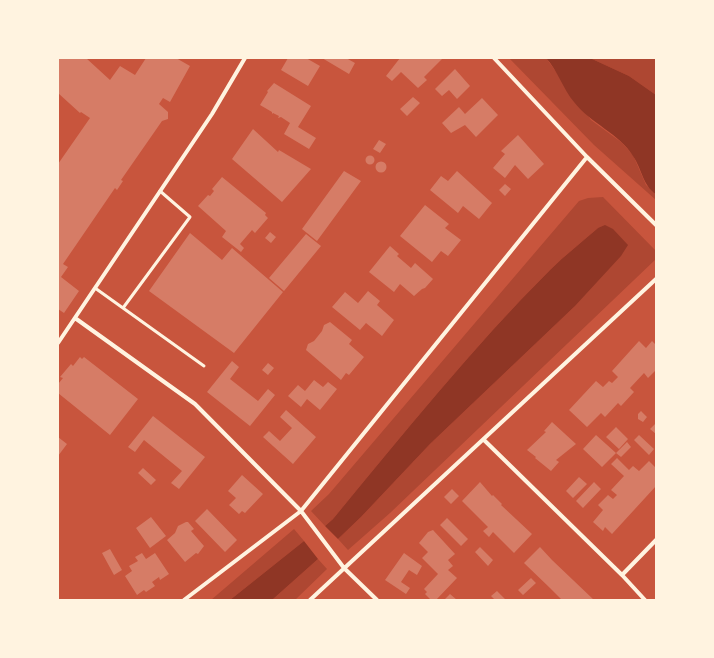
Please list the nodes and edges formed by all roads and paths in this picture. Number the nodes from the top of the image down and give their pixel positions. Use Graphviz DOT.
graph roads {
  1 [pos="245,58"];
  2 [pos="494,58"];
  3 [pos="587,156"];
  4 [pos="160,191"];
  5 [pos="656,225"];
  6 [pos="656,279"];
  7 [pos="95,288"];
  8 [pos="123,308"];
  9 [pos="75,318"];
  10 [pos="58,343"];
  11 [pos="204,366"];
  12 [pos="484,440"];
  13 [pos="301,511"];
  14 [pos="656,540"];
  15 [pos="344,568"];
  16 [pos="622,575"];
  17 [pos="184,600"];
  18 [pos="310,600"];
  19 [pos="377,600"];
  20 [pos="645,600"];
  1 -- 4 [label="street"];
  2 -- 3 [label="street"];
  3 -- 5 [label="street"];
  3 -- 13 [label="street"];
  4 -- 7 [label="street"];
  4 -- 8 [label="lane"];
  6 -- 12 [label="street"];
  7 -- 8 [label="lane"];
  7 -- 9 [label="street"];
  8 -- 11 [label="lane"];
  9 -- 10 [label="street"];
  9 -- 13 [label="street"];
  12 -- 15 [label="street"];
  12 -- 16 [label="street"];
  13 -- 15 [label="street"];
  13 -- 17 [label="street"];
  14 -- 16 [label="street"];
  15 -- 18 [label="street"];
  15 -- 19 [label="street"];
  16 -- 20 [label="street"];
}
